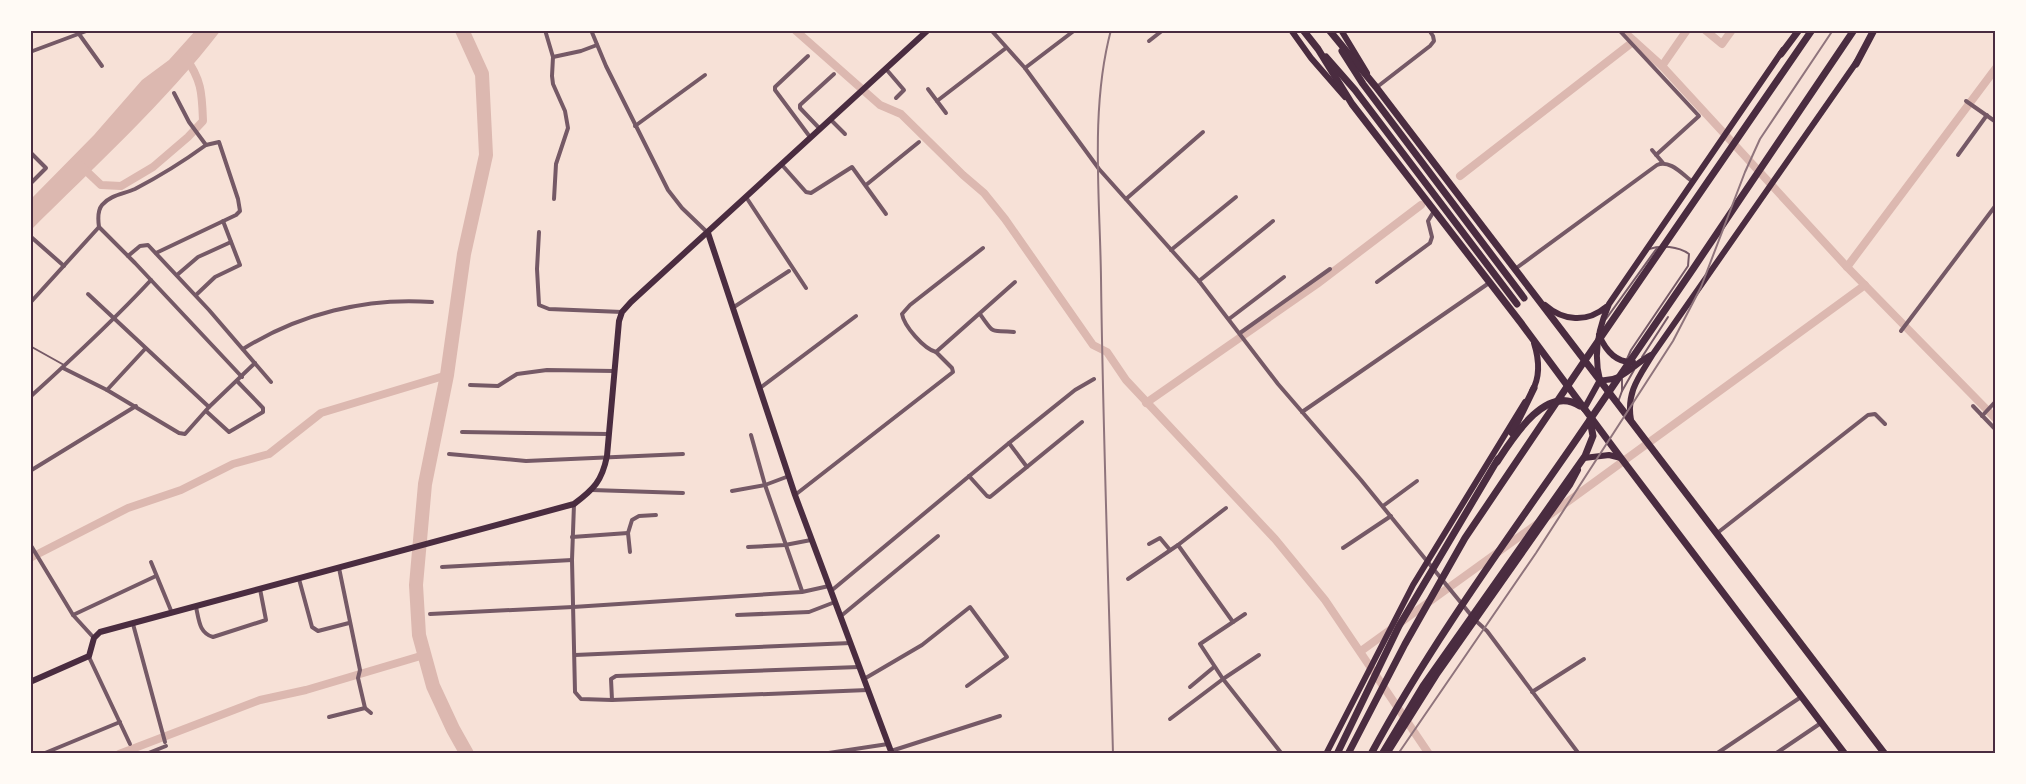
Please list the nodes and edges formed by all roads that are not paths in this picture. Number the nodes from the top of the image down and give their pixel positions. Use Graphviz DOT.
graph roads {
  1 [pos="89,30"];
  2 [pos="544,30"];
  3 [pos="591,30"];
  4 [pos="928,30"];
  5 [pos="999,30"];
  6 [pos="1075,30"];
  7 [pos="1163,30"];
  8 [pos="1291,30"];
  9 [pos="1303,30"];
  10 [pos="1341,30"];
  11 [pos="1429,30"];
  12 [pos="1619,30"];
  13 [pos="1798,30"];
  14 [pos="1812,30"];
  15 [pos="1854,30"];
  16 [pos="1876,30"];
  17 [pos="992,31"];
  18 [pos="1331,33"];
  19 [pos="79,34"];
  20 [pos="1149,41"];
  21 [pos="597,45"];
  22 [pos="1006,48"];
  23 [pos="1318,49"];
  24 [pos="30,52"];
  25 [pos="1781,54"];
  26 [pos="808,56"];
  27 [pos="553,57"];
  28 [pos="1856,64"];
  29 [pos="102,66"];
  30 [pos="1025,68"];
  31 [pos="885,69"];
  32 [pos="834,74"];
  33 [pos="705,75"];
  34 [pos="1376,86"];
  35 [pos="928,89"];
  36 [pos="174,93"];
  37 [pos="896,98"];
  38 [pos="937,101"];
  39 [pos="1966,101"];
  40 [pos="1352,104"];
  41 [pos="946,113"];
  42 [pos="1987,116"];
  43 [pos="831,119"];
  44 [pos="1996,122"];
  45 [pos="635,126"];
  46 [pos="820,129"];
  47 [pos="1203,132"];
  48 [pos="845,134"];
  49 [pos="810,138"];
  50 [pos="918,142"];
  51 [pos="206,145"];
  52 [pos="1652,150"];
  53 [pos="30,152"];
  54 [pos="1959,154"];
  55 [pos="1656,155"];
  56 [pos="1663,163"];
  57 [pos="782,165"];
  58 [pos="1693,182"];
  59 [pos="30,184"];
  60 [pos="866,185"];
  61 [pos="746,197"];
  62 [pos="1236,197"];
  63 [pos="554,199"];
  64 [pos="1126,199"];
  65 [pos="1996,205"];
  66 [pos="1434,211"];
  67 [pos="886,214"];
  68 [pos="223,221"];
  69 [pos="1273,221"];
  70 [pos="99,227"];
  71 [pos="540,232"];
  72 [pos="708,232"];
  73 [pos="30,236"];
  74 [pos="231,242"];
  75 [pos="1658,247"];
  76 [pos="982,248"];
  77 [pos="1172,250"];
  78 [pos="1644,252"];
  79 [pos="156,253"];
  80 [pos="128,256"];
  81 [pos="64,266"];
  82 [pos="1330,269"];
  83 [pos="1515,269"];
  84 [pos="789,271"];
  85 [pos="177,276"];
  86 [pos="1284,277"];
  87 [pos="151,280"];
  88 [pos="1198,281"];
  89 [pos="1015,282"];
  90 [pos="1377,282"];
  91 [pos="1490,283"];
  92 [pos="806,288"];
  93 [pos="88,294"];
  94 [pos="195,295"];
  95 [pos="1524,298"];
  96 [pos="1538,299"];
  97 [pos="432,302"];
  98 [pos="30,303"];
  99 [pos="1517,304"];
  100 [pos="1609,304"];
  101 [pos="734,307"];
  102 [pos="622,312"];
  103 [pos="980,314"];
  104 [pos="856,316"];
  105 [pos="1668,317"];
  106 [pos="115,319"];
  107 [pos="1229,319"];
  108 [pos="1601,326"];
  109 [pos="1901,330"];
  110 [pos="1014,332"];
  111 [pos="1240,334"];
  112 [pos="1599,334"];
  113 [pos="1534,342"];
  114 [pos="30,346"];
  115 [pos="145,349"];
  116 [pos="243,350"];
  117 [pos="936,352"];
  118 [pos="1653,354"];
  119 [pos="1639,361"];
  120 [pos="1626,362"];
  121 [pos="255,363"];
  122 [pos="64,367"];
  123 [pos="614,371"];
  124 [pos="242,376"];
  125 [pos="1622,377"];
  126 [pos="1094,379"];
  127 [pos="1600,380"];
  128 [pos="237,381"];
  129 [pos="271,382"];
  130 [pos="470,385"];
  131 [pos="760,388"];
  132 [pos="1534,388"];
  133 [pos="107,390"];
  134 [pos="1622,391"];
  135 [pos="30,397"];
  136 [pos="1996,401"];
  137 [pos="1618,403"];
  138 [pos="136,406"];
  139 [pos="1973,406"];
  140 [pos="207,409"];
  141 [pos="1584,409"];
  142 [pos="1302,412"];
  143 [pos="1983,415"];
  144 [pos="1631,421"];
  145 [pos="1082,422"];
  146 [pos="1885,424"];
  147 [pos="1996,430"];
  148 [pos="462,432"];
  149 [pos="609,434"];
  150 [pos="751,435"];
  151 [pos="1009,443"];
  152 [pos="449,454"];
  153 [pos="683,454"];
  154 [pos="607,456"];
  155 [pos="1585,456"];
  156 [pos="1621,458"];
  157 [pos="1497,462"];
  158 [pos="1028,467"];
  159 [pos="30,471"];
  160 [pos="789,476"];
  161 [pos="969,476"];
  162 [pos="1417,481"];
  163 [pos="765,485"];
  164 [pos="591,490"];
  165 [pos="732,491"];
  166 [pos="682,494"];
  167 [pos="795,495"];
  168 [pos="574,504"];
  169 [pos="1383,507"];
  170 [pos="1226,508"];
  171 [pos="656,515"];
  172 [pos="1391,516"];
  173 [pos="628,533"];
  174 [pos="1716,534"];
  175 [pos="938,536"];
  176 [pos="572,537"];
  177 [pos="812,540"];
  178 [pos="30,544"];
  179 [pos="1149,544"];
  180 [pos="785,545"];
  181 [pos="1178,546"];
  182 [pos="748,547"];
  183 [pos="1343,548"];
  184 [pos="1170,550"];
  185 [pos="33,551"];
  186 [pos="630,552"];
  187 [pos="572,560"];
  188 [pos="1427,561"];
  189 [pos="151,562"];
  190 [pos="339,567"];
  191 [pos="442,567"];
  192 [pos="156,576"];
  193 [pos="299,578"];
  194 [pos="1128,579"];
  195 [pos="260,589"];
  196 [pos="830,589"];
  197 [pos="802,592"];
  198 [pos="836,602"];
  199 [pos="196,606"];
  200 [pos="573,607"];
  201 [pos="172,613"];
  202 [pos="430,614"];
  203 [pos="1245,614"];
  204 [pos="73,615"];
  205 [pos="737,615"];
  206 [pos="841,616"];
  207 [pos="1475,620"];
  208 [pos="1233,622"];
  209 [pos="133,623"];
  210 [pos="349,623"];
  211 [pos="94,638"];
  212 [pos="851,643"];
  213 [pos="1259,655"];
  214 [pos="89,656"];
  215 [pos="575,656"];
  216 [pos="1584,659"];
  217 [pos="860,667"];
  218 [pos="1214,667"];
  219 [pos="864,679"];
  220 [pos="1223,679"];
  221 [pos="30,682"];
  222 [pos="967,687"];
  223 [pos="1190,687"];
  224 [pos="868,690"];
  225 [pos="1532,692"];
  226 [pos="1801,696"];
  227 [pos="612,700"];
  228 [pos="365,708"];
  229 [pos="371,713"];
  230 [pos="1000,716"];
  231 [pos="328,717"];
  232 [pos="1170,719"];
  233 [pos="120,723"];
  234 [pos="1821,723"];
  235 [pos="130,744"];
  236 [pos="891,750"];
  237 [pos="853,752"];
  238 [pos="45,753"];
  239 [pos="146,754"];
  240 [pos="822,754"];
  241 [pos="1282,754"];
  242 [pos="1326,754"];
  243 [pos="1337,754"];
  244 [pos="1348,754"];
  245 [pos="1371,754"];
  246 [pos="1382,754"];
  247 [pos="1387,754"];
  248 [pos="1578,754"];
  249 [pos="1716,754"];
  250 [pos="1775,754"];
  251 [pos="1845,754"];
  252 [pos="1885,754"];
  1 -- 19 [label="street"];
  2 -- 27 [label="street"];
  3 -- 21 [label="street"];
  4 -- 31 [label="main road"];
  5 -- 17 [label="street"];
  6 -- 30 [label="street"];
  7 -- 20 [label="street"];
  8 -- 40 [label="main road"];
  9 -- 23 [label="main road"];
  10 -- 34 [label="main road"];
  11 -- 34 [label="street"];
  12 -- 55 [label="street"];
  13 -- 25 [label="main road"];
  14 -- 244 [label="main road"];
  15 -- 245 [label="main road"];
  16 -- 28 [label="main road"];
  17 -- 22 [label="street"];
  18 -- 34 [label="main road"];
  18 -- 95 [label="main road"];
  19 -- 24 [label="street"];
  19 -- 29 [label="street"];
  21 -- 27 [label="street"];
  21 -- 45 [label="street"];
  22 -- 30 [label="street"];
  22 -- 38 [label="street"];
  23 -- 40 [label="main road"];
  23 -- 99 [label="main road"];
  25 -- 58 [label="main road"];
  26 -- 49 [label="street"];
  27 -- 63 [label="street"];
  28 -- 118 [label="main road"];
  30 -- 64 [label="street"];
  31 -- 37 [label="street"];
  31 -- 43 [label="main road"];
  32 -- 46 [label="street"];
  33 -- 45 [label="street"];
  34 -- 83 [label="main road"];
  35 -- 38 [label="street"];
  36 -- 51 [label="street"];
  38 -- 41 [label="street"];
  39 -- 42 [label="street"];
  40 -- 66 [label="main road"];
  42 -- 44 [label="street"];
  42 -- 54 [label="street"];
  43 -- 46 [label="main road"];
  43 -- 48 [label="street"];
  45 -- 72 [label="street"];
  46 -- 49 [label="main road"];
  47 -- 64 [label="street"];
  49 -- 57 [label="main road"];
  50 -- 60 [label="street"];
  51 -- 68 [label="street"];
  51 -- 70 [label="street"];
  52 -- 55 [label="street"];
  53 -- 59 [label="street"];
  55 -- 56 [label="street"];
  56 -- 58 [label="street"];
  56 -- 83 [label="street"];
  57 -- 60 [label="street"];
  57 -- 61 [label="main road"];
  58 -- 78 [label="main road"];
  60 -- 67 [label="street"];
  61 -- 72 [label="main road"];
  61 -- 92 [label="street"];
  62 -- 77 [label="street"];
  64 -- 77 [label="street"];
  65 -- 109 [label="street"];
  66 -- 90 [label="street"];
  66 -- 91 [label="main road"];
  68 -- 74 [label="street"];
  68 -- 79 [label="street"];
  69 -- 88 [label="street"];
  70 -- 80 [label="street"];
  70 -- 81 [label="street"];
  71 -- 102 [label="street"];
  72 -- 101 [label="main road"];
  72 -- 102 [label="main road"];
  73 -- 81 [label="street"];
  74 -- 85 [label="street"];
  74 -- 94 [label="street"];
  75 -- 78 [label="lane"];
  75 -- 108 [label="lane"];
  75 -- 120 [label="lane"];
  76 -- 117 [label="street"];
  77 -- 88 [label="street"];
  78 -- 100 [label="main road"];
  79 -- 80 [label="street"];
  79 -- 85 [label="street"];
  80 -- 87 [label="street"];
  81 -- 98 [label="street"];
  82 -- 111 [label="street"];
  83 -- 96 [label="main road"];
  84 -- 101 [label="street"];
  85 -- 94 [label="street"];
  86 -- 107 [label="street"];
  87 -- 106 [label="street"];
  87 -- 124 [label="street"];
  88 -- 107 [label="street"];
  89 -- 103 [label="street"];
  91 -- 113 [label="main road"];
  91 -- 142 [label="street"];
  93 -- 106 [label="street"];
  94 -- 116 [label="street"];
  96 -- 100 [label="main road"];
  96 -- 127 [label="main road"];
  97 -- 116 [label="street"];
  100 -- 108 [label="main road"];
  101 -- 131 [label="main road"];
  102 -- 123 [label="main road"];
  103 -- 110 [label="street"];
  103 -- 117 [label="street"];
  104 -- 131 [label="street"];
  105 -- 119 [label="lane"];
  106 -- 115 [label="street"];
  106 -- 122 [label="street"];
  107 -- 111 [label="street"];
  108 -- 112 [label="main road"];
  111 -- 142 [label="street"];
  112 -- 120 [label="main road"];
  112 -- 127 [label="main road"];
  113 -- 132 [label="main road"];
  113 -- 141 [label="main road"];
  114 -- 122 [label="lane"];
  115 -- 133 [label="street"];
  115 -- 140 [label="street"];
  116 -- 121 [label="street"];
  117 -- 167 [label="street"];
  118 -- 119 [label="main road"];
  118 -- 144 [label="main road"];
  119 -- 120 [label="main road"];
  119 -- 125 [label="main road"];
  119 -- 134 [label="lane"];
  120 -- 125 [label="lane"];
  121 -- 124 [label="street"];
  121 -- 129 [label="street"];
  122 -- 133 [label="street"];
  122 -- 135 [label="street"];
  123 -- 130 [label="street"];
  123 -- 149 [label="main road"];
  124 -- 128 [label="street"];
  125 -- 127 [label="main road"];
  125 -- 134 [label="lane"];
  126 -- 151 [label="street"];
  127 -- 137 [label="main road"];
  127 -- 141 [label="main road"];
  128 -- 140 [label="street"];
  128 -- 140 [label="street"];
  131 -- 160 [label="main road"];
  132 -- 157 [label="main road"];
  132 -- 188 [label="main road"];
  133 -- 138 [label="street"];
  134 -- 137 [label="lane"];
  136 -- 143 [label="street"];
  137 -- 144 [label="main road"];
  138 -- 140 [label="street"];
  138 -- 159 [label="street"];
  139 -- 143 [label="street"];
  141 -- 155 [label="main road"];
  141 -- 156 [label="main road"];
  141 -- 157 [label="main road"];
  142 -- 169 [label="street"];
  143 -- 147 [label="street"];
  144 -- 174 [label="main road"];
  145 -- 158 [label="street"];
  146 -- 174 [label="street"];
  148 -- 149 [label="street"];
  149 -- 154 [label="main road"];
  150 -- 163 [label="street"];
  151 -- 158 [label="street"];
  151 -- 161 [label="street"];
  152 -- 154 [label="street"];
  153 -- 154 [label="street"];
  154 -- 164 [label="main road"];
  155 -- 156 [label="main road"];
  155 -- 207 [label="main road"];
  155 -- 246 [label="main road"];
  156 -- 226 [label="main road"];
  157 -- 243 [label="main road"];
  158 -- 161 [label="street"];
  160 -- 163 [label="street"];
  160 -- 167 [label="main road"];
  161 -- 196 [label="street"];
  162 -- 169 [label="street"];
  163 -- 165 [label="street"];
  163 -- 180 [label="street"];
  164 -- 166 [label="street"];
  164 -- 168 [label="main road"];
  167 -- 177 [label="main road"];
  168 -- 176 [label="street"];
  168 -- 190 [label="main road"];
  169 -- 172 [label="street"];
  170 -- 181 [label="street"];
  171 -- 173 [label="street"];
  172 -- 183 [label="street"];
  172 -- 188 [label="street"];
  173 -- 176 [label="street"];
  173 -- 186 [label="street"];
  174 -- 252 [label="main road"];
  175 -- 206 [label="street"];
  176 -- 187 [label="street"];
  177 -- 180 [label="street"];
  177 -- 196 [label="main road"];
  178 -- 185 [label="street"];
  179 -- 184 [label="street"];
  180 -- 182 [label="street"];
  180 -- 197 [label="street"];
  181 -- 184 [label="street"];
  181 -- 208 [label="street"];
  184 -- 194 [label="street"];
  185 -- 204 [label="street"];
  187 -- 191 [label="street"];
  187 -- 200 [label="street"];
  188 -- 207 [label="street"];
  188 -- 242 [label="main road"];
  189 -- 192 [label="street"];
  190 -- 193 [label="main road"];
  190 -- 210 [label="street"];
  192 -- 201 [label="street"];
  192 -- 204 [label="street"];
  193 -- 195 [label="main road"];
  193 -- 210 [label="street"];
  195 -- 199 [label="main road"];
  195 -- 199 [label="street"];
  196 -- 197 [label="street"];
  196 -- 198 [label="main road"];
  197 -- 200 [label="street"];
  198 -- 205 [label="street"];
  198 -- 206 [label="main road"];
  199 -- 201 [label="main road"];
  200 -- 202 [label="street"];
  200 -- 215 [label="street"];
  201 -- 209 [label="main road"];
  203 -- 208 [label="street"];
  204 -- 211 [label="street"];
  206 -- 212 [label="main road"];
  207 -- 225 [label="street"];
  207 -- 247 [label="main road"];
  208 -- 218 [label="street"];
  209 -- 211 [label="main road"];
  209 -- 239 [label="street"];
  210 -- 228 [label="street"];
  211 -- 214 [label="main road"];
  212 -- 215 [label="street"];
  212 -- 217 [label="main road"];
  213 -- 220 [label="street"];
  214 -- 221 [label="main road"];
  214 -- 233 [label="street"];
  215 -- 227 [label="street"];
  216 -- 225 [label="street"];
  217 -- 219 [label="main road"];
  217 -- 227 [label="street"];
  218 -- 220 [label="street"];
  218 -- 223 [label="street"];
  219 -- 222 [label="street"];
  219 -- 224 [label="main road"];
  220 -- 232 [label="street"];
  220 -- 241 [label="street"];
  224 -- 227 [label="street"];
  224 -- 236 [label="main road"];
  225 -- 248 [label="street"];
  226 -- 234 [label="main road"];
  226 -- 249 [label="street"];
  228 -- 229 [label="street"];
  228 -- 231 [label="street"];
  230 -- 236 [label="street"];
  233 -- 235 [label="street"];
  233 -- 238 [label="street"];
  234 -- 250 [label="street"];
  234 -- 251 [label="main road"];
  236 -- 237 [label="street"];
  237 -- 240 [label="street"];
}
